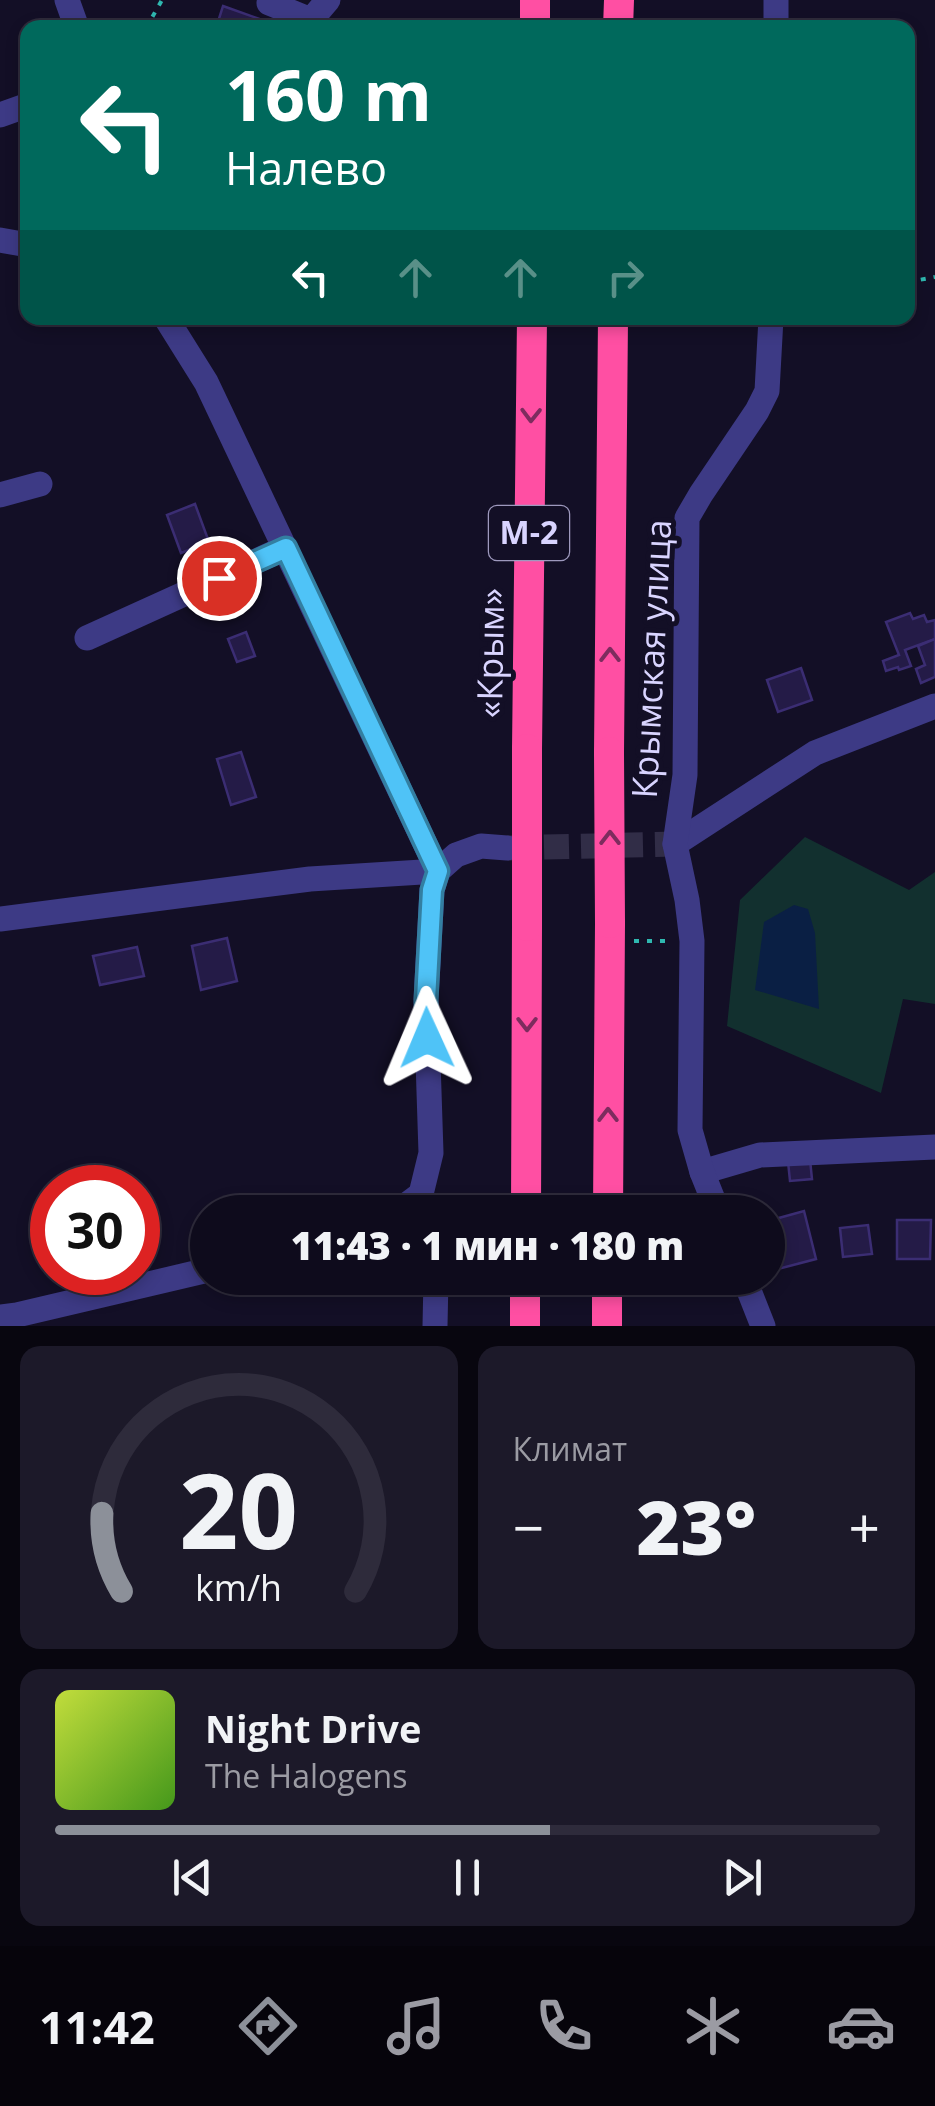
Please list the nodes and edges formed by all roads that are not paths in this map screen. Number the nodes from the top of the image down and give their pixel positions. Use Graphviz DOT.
graph roads {
  1 [pos="270,0"];
  2 [pos="328,0"];
  3 [pos="170,325"];
  4 [pos="532,325"];
  5 [pos="771,325"];
  6 [pos="613,330"];
  7 [pos="40,484"];
  8 [pos="0,495"];
  9 [pos="286,548"];
  10 [pos="87,638"];
  11 [pos="935,706"];
  12 [pos="675,844"];
  13 [pos="507,848"];
  14 [pos="438,871"];
  15 [pos="0,918"];
  16 [pos="935,1147"];
  17 [pos="431,1153"];
  18 [pos="702,1172"];
  19 [pos="420,1195"];
  20 [pos="434,1195"];
  21 [pos="526,1195"];
  22 [pos="608,1195"];
  23 [pos="711,1195"];
  24 [pos="190,1274"];
  25 [pos="436,1295"];
  26 [pos="525,1295"];
  27 [pos="607,1295"];
  28 [pos="751,1295"];
  29 [pos="0,1317"];
  30 [pos="435,1326"];
  31 [pos="525,1326"];
  32 [pos="607,1326"];
  33 [pos="763,1326"];
  1 -- 2 [label="street"];
  3 -- 9 [label="street"];
  4 -- 21 [label="highway, «Крым» / М-2, one-way, bridge"];
  5 -- 12 [label="street, Крымская улица"];
  22 -- 6 [label="highway, М-2, one-way, bridge"];
  7 -- 8 [label="street"];
  9 -- 10 [label="street"];
  9 -- 14 [label="street"];
  11 -- 12 [label="street"];
  12 -- 18 [label="street"];
  13 -- 14 [label="street"];
  14 -- 15 [label="street"];
  14 -- 17 [label="street"];
  16 -- 18 [label="street"];
  17 -- 19 [label="street"];
  17 -- 20 [label="street"];
  18 -- 23 [label="street"];
  24 -- 29 [label="street"];
  25 -- 30 [label="street"];
  26 -- 31 [label="highway"];
  27 -- 32 [label="highway"];
  28 -- 33 [label="street"];
}
